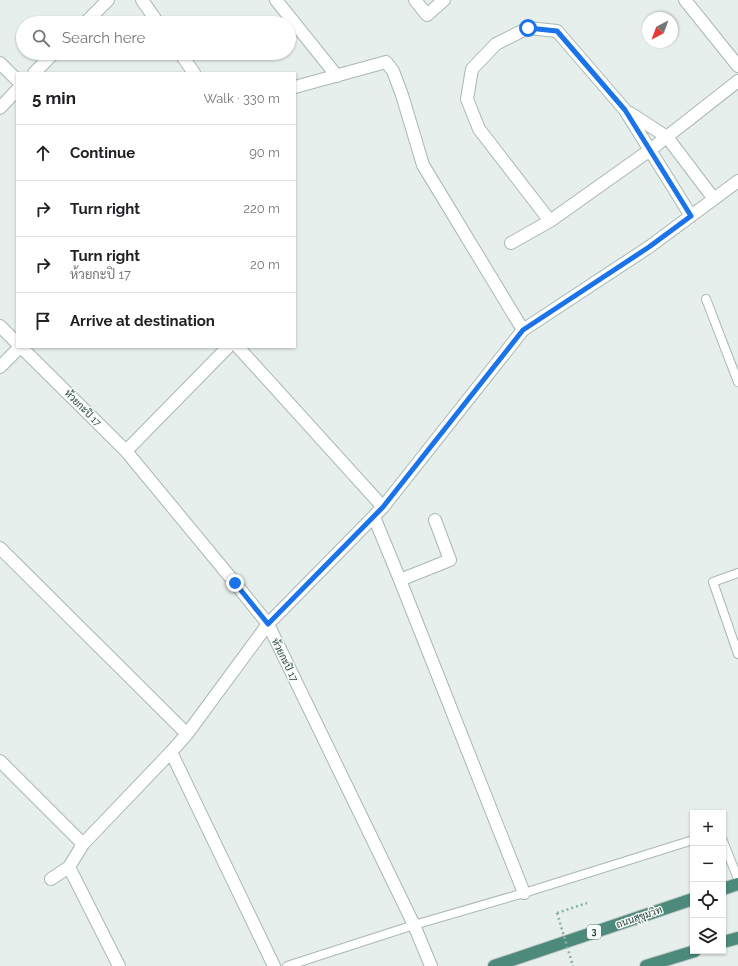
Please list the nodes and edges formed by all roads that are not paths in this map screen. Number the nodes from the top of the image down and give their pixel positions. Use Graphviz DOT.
graph roads {
  1 [pos="108,0"];
  2 [pos="142,0"];
  3 [pos="276,0"];
  4 [pos="415,0"];
  5 [pos="444,0"];
  6 [pos="685,0"];
  7 [pos="92,16"];
  8 [pos="153,16"];
  9 [pos="289,16"];
  10 [pos="296,25"];
  11 [pos="48,60"];
  12 [pos="185,60"];
  13 [pos="0,63"];
  14 [pos="738,66"];
  15 [pos="39,71"];
  16 [pos="193,72"];
  17 [pos="337,76"];
  18 [pos="16,79"];
  19 [pos="738,81"];
  20 [pos="296,87"];
  21 [pos="16,91"];
  22 [pos="0,108"];
  23 [pos="625,110"];
  24 [pos="667,137"];
  25 [pos="650,150"];
  26 [pos="738,181"];
  27 [pos="714,199"];
  28 [pos="691,216"];
  29 [pos="550,221"];
  30 [pos="511,243"];
  31 [pos="706,299"];
  32 [pos="0,326"];
  33 [pos="523,330"];
  34 [pos="16,342"];
  35 [pos="19,348"];
  36 [pos="21,348"];
  37 [pos="227,348"];
  38 [pos="239,348"];
  39 [pos="0,367"];
  40 [pos="738,382"];
  41 [pos="126,451"];
  42 [pos="383,507"];
  43 [pos="374,517"];
  44 [pos="435,520"];
  45 [pos="0,548"];
  46 [pos="738,573"];
  47 [pos="400,580"];
  48 [pos="268,624"];
  49 [pos="738,654"];
  50 [pos="187,734"];
  51 [pos="171,752"];
  52 [pos="0,761"];
  53 [pos="690,841"];
  54 [pos="83,844"];
  55 [pos="725,846"];
  56 [pos="69,867"];
  57 [pos="51,879"];
  58 [pos="738,879"];
  59 [pos="738,884"];
  60 [pos="726,888"];
  61 [pos="524,893"];
  62 [pos="690,900"];
  63 [pos="414,925"];
  64 [pos="738,938"];
  65 [pos="726,941"];
  66 [pos="690,953"];
  67 [pos="119,966"];
  68 [pos="274,966"];
  69 [pos="287,966"];
  70 [pos="431,966"];
  71 [pos="494,966"];
  72 [pos="646,966"];
  1 -- 7 [label="street"];
  2 -- 8 [label="street"];
  3 -- 9 [label="street"];
  4 -- 5 [label="street"];
  6 -- 14 [label="street"];
  10 -- 17 [label="street"];
  11 -- 15 [label="street"];
  12 -- 16 [label="street"];
  13 -- 18 [label="street"];
  17 -- 20 [label="street"];
  17 -- 33 [label="street"];
  19 -- 24 [label="street"];
  21 -- 22 [label="street"];
  23 -- 24 [label="street"];
  23 -- 25 [label="street"];
  23 -- 29 [label="street"];
  24 -- 25 [label="street"];
  24 -- 27 [label="street"];
  25 -- 28 [label="street"];
  25 -- 29 [label="street"];
  26 -- 27 [label="street"];
  27 -- 28 [label="street"];
  28 -- 33 [label="street"];
  29 -- 30 [label="street"];
  31 -- 40 [label="lane"];
  32 -- 34 [label="street"];
  33 -- 42 [label="street"];
  35 -- 39 [label="street"];
  36 -- 41 [label="street, ห้วยกะปิ 17"];
  37 -- 41 [label="street"];
  38 -- 42 [label="street"];
  41 -- 48 [label="street, ห้วยกะปิ 17"];
  42 -- 43 [label="street"];
  43 -- 47 [label="street"];
  43 -- 48 [label="street"];
  44 -- 47 [label="street"];
  45 -- 50 [label="street"];
  46 -- 49 [label="lane"];
  47 -- 61 [label="street"];
  48 -- 50 [label="street"];
  48 -- 63 [label="street, ห้วยกะปิ 17"];
  50 -- 51 [label="street"];
  51 -- 54 [label="street"];
  51 -- 68 [label="street"];
  52 -- 54 [label="street"];
  53 -- 61 [label="lane"];
  54 -- 56 [label="street"];
  55 -- 58 [label="lane"];
  56 -- 57 [label="street"];
  56 -- 67 [label="street"];
  59 -- 60 [label="highway"];
  61 -- 63 [label="lane"];
  62 -- 71 [label="highway, ถนนสุขุมวิท / 3"];
  63 -- 69 [label="lane"];
  63 -- 70 [label="street, ห้วยกะปิ 17"];
  64 -- 65 [label="highway"];
  66 -- 72 [label="highway"];
}
